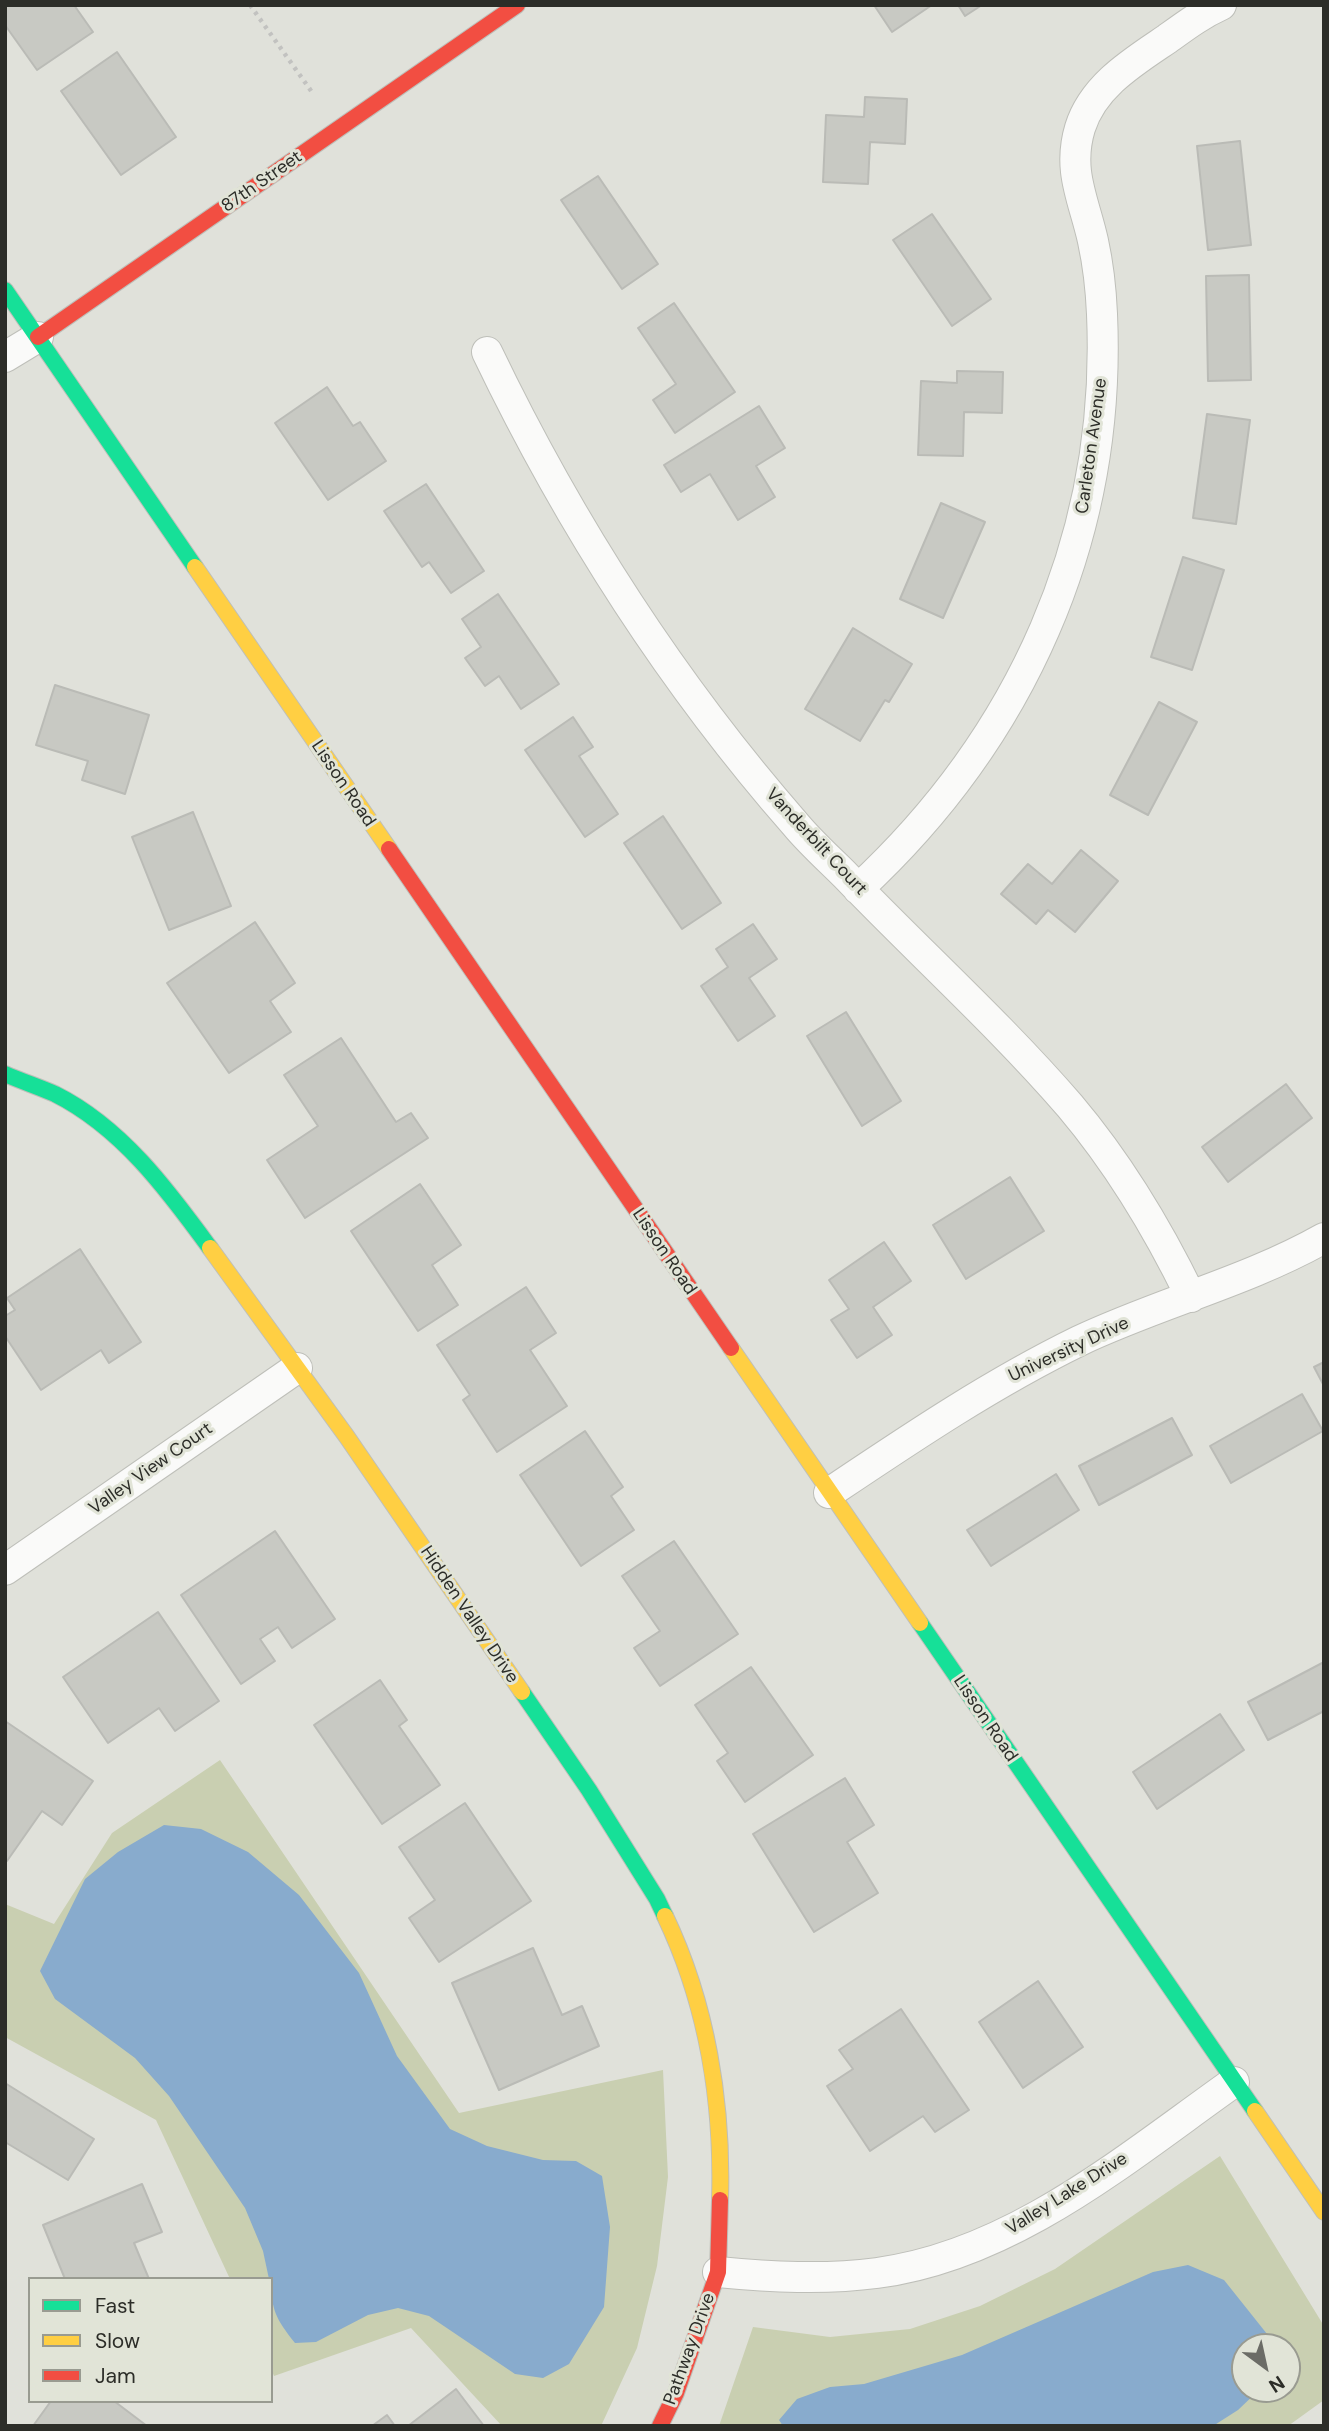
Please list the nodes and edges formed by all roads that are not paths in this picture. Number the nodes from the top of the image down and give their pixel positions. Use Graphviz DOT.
graph roads {
  1 [pos="517,5"];
  2 [pos="1221,5"];
  3 [pos="5,290"];
  4 [pos="38,337"];
  5 [pos="487,352"];
  6 [pos="5,357"];
  7 [pos="858,889"];
  8 [pos="5,1074"];
  9 [pos="1324,1238"];
  10 [pos="1191,1297"];
  11 [pos="298,1368"];
  12 [pos="830,1493"];
  13 [pos="5,1570"];
  14 [pos="1234,2082"];
  15 [pos="1324,2212"];
  16 [pos="718,2273"];
  17 [pos="660,2426"];
  1 -- 4 [label="street, 87th Street"];
  2 -- 7 [label="street, Carleton Avenue"];
  3 -- 4 [label="street, Lisson Road"];
  4 -- 6 [label="street, 87th Street"];
  4 -- 12 [label="street, Lisson Road"];
  5 -- 7 [label="street, Vanderbilt Court"];
  7 -- 10 [label="street, Vanderbilt Court"];
  8 -- 11 [label="street, Hidden Valley Drive"];
  9 -- 10 [label="street, University Drive"];
  10 -- 12 [label="street, University Drive"];
  11 -- 13 [label="street, Valley View Court"];
  11 -- 16 [label="street, Hidden Valley Drive"];
  12 -- 14 [label="street, Lisson Road"];
  14 -- 15 [label="street, Lisson Road"];
  14 -- 16 [label="street, Valley Lake Drive"];
  16 -- 17 [label="street, Pathway Drive"];
}
